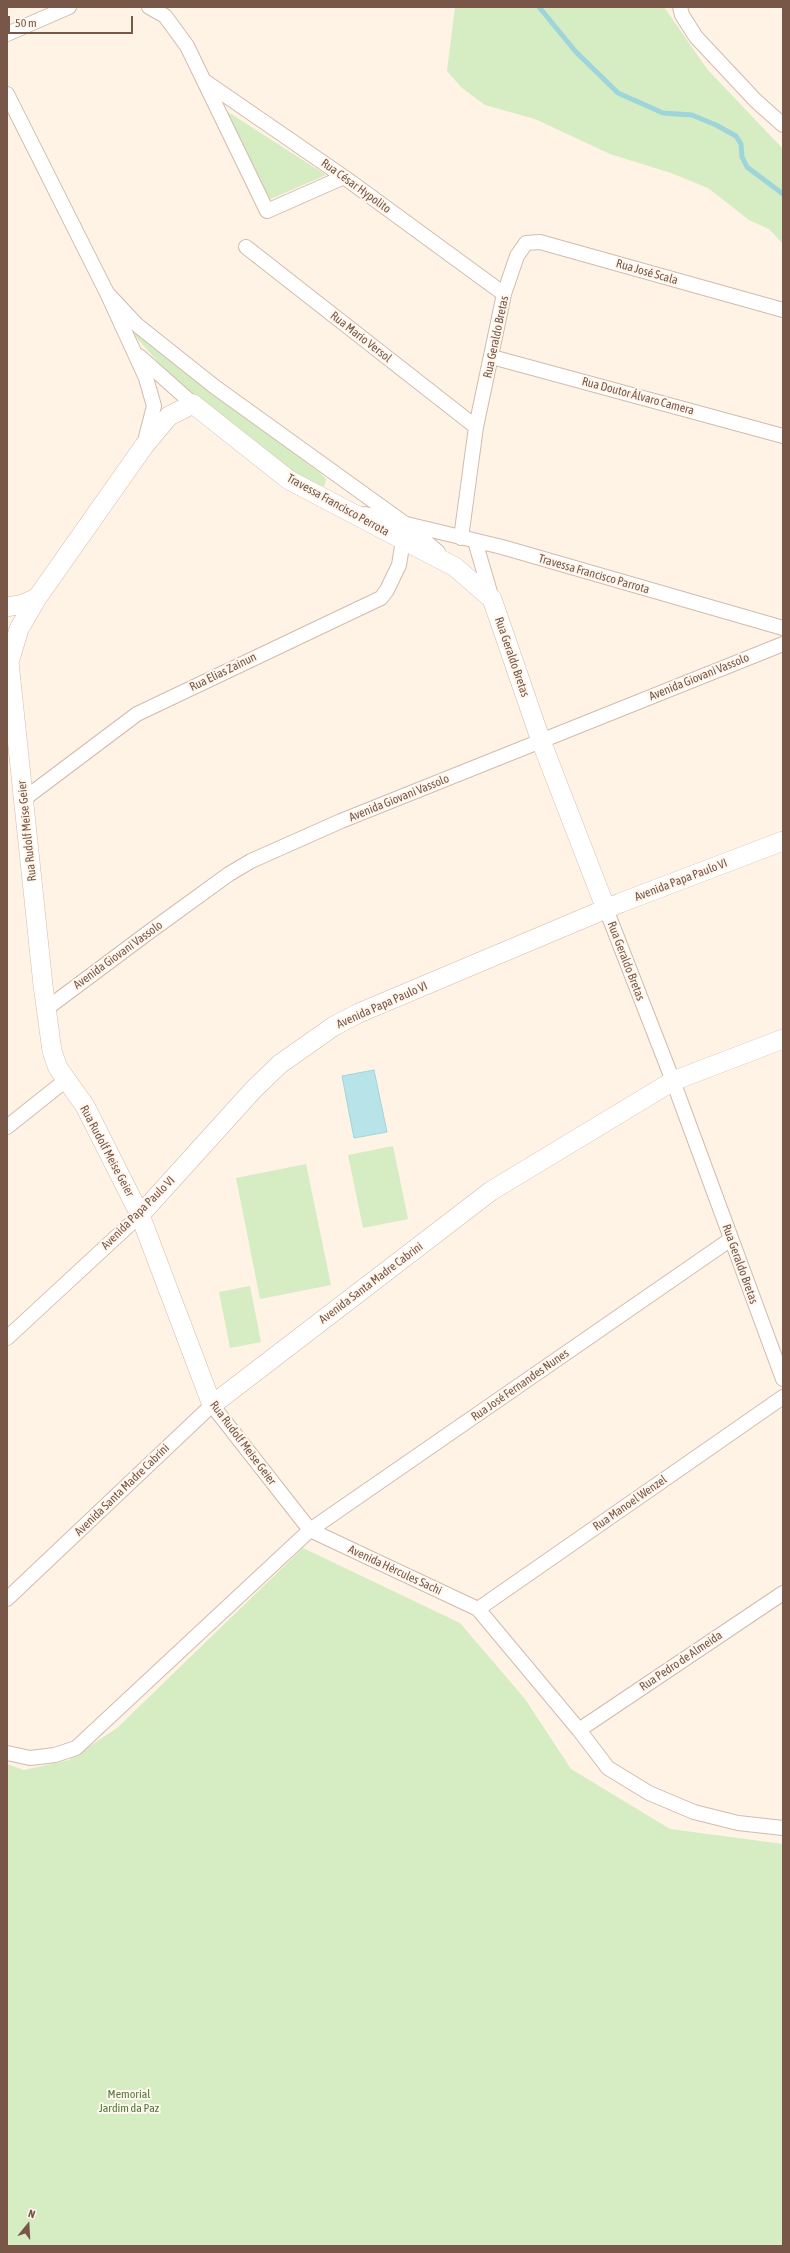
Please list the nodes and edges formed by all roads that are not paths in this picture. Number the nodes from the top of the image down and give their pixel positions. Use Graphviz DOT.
graph roads {
  1 [pos="69,7"];
  2 [pos="149,7"];
  3 [pos="680,7"];
  4 [pos="7,34"];
  5 [pos="206,82"];
  6 [pos="7,94"];
  7 [pos="783,125"];
  8 [pos="344,177"];
  9 [pos="246,247"];
  10 [pos="517,256"];
  11 [pos="107,293"];
  12 [pos="504,294"];
  13 [pos="783,310"];
  14 [pos="136,353"];
  15 [pos="492,357"];
  16 [pos="193,404"];
  17 [pos="476,427"];
  18 [pos="783,436"];
  19 [pos="144,446"];
  20 [pos="403,532"];
  21 [pos="468,539"];
  22 [pos="37,598"];
  23 [pos="492,599"];
  24 [pos="7,607"];
  25 [pos="783,628"];
  26 [pos="783,644"];
  27 [pos="8,661"];
  28 [pos="541,741"];
  29 [pos="24,799"];
  30 [pos="783,841"];
  31 [pos="606,909"];
  32 [pos="46,1009"];
  33 [pos="783,1039"];
  34 [pos="66,1080"];
  35 [pos="673,1081"];
  36 [pos="7,1127"];
  37 [pos="140,1215"];
  38 [pos="731,1239"];
  39 [pos="7,1338"];
  40 [pos="783,1379"];
  41 [pos="783,1397"];
  42 [pos="212,1405"];
  43 [pos="310,1530"];
  44 [pos="783,1593"];
  45 [pos="7,1599"];
  46 [pos="478,1609"];
  47 [pos="579,1730"];
  48 [pos="7,1753"];
  49 [pos="783,1828"];
  1 -- 4 [label="street"];
  2 -- 5 [label="street"];
  3 -- 7 [label="street"];
  5 -- 8 [label="street, Rua César Hypolito"];
  5 -- 8 [label="street"];
  6 -- 11 [label="street"];
  8 -- 12 [label="street, Rua César Hypolito"];
  9 -- 17 [label="street, Rua Mario Versol"];
  10 -- 12 [label="street, Rua Geraldo Bretas"];
  10 -- 13 [label="street, Rua José Scala"];
  11 -- 14 [label="street"];
  11 -- 20 [label="street, Travessa Francisco Perrota"];
  12 -- 15 [label="street, Rua Geraldo Bretas"];
  14 -- 16 [label="street, Travessa Francisco Perrota"];
  14 -- 19 [label="street"];
  15 -- 17 [label="street, Rua Geraldo Bretas"];
  15 -- 18 [label="street, Rua Doutor Álvaro Camera"];
  16 -- 19 [label="main road"];
  16 -- 20 [label="main road, Travessa Francisco Perrota"];
  17 -- 21 [label="street, Rua Geraldo Bretas"];
  19 -- 22 [label="main road"];
  20 -- 21 [label="street, Travessa Francisco Parrota"];
  20 -- 23 [label="main road, Travessa Francisco Perrota"];
  20 -- 29 [label="street, Rua Elias Zainun"];
  21 -- 23 [label="street, Rua Geraldo Bretas"];
  21 -- 25 [label="street, Travessa Francisco Parrota"];
  22 -- 24 [label="main road"];
  22 -- 27 [label="main road"];
  23 -- 28 [label="main road, Rua Geraldo Bretas"];
  26 -- 28 [label="street, Avenida Giovani Vassolo"];
  27 -- 29 [label="main road, Rua Rudolf Meise Geier"];
  28 -- 31 [label="main road, Rua Geraldo Bretas"];
  28 -- 32 [label="street, Avenida Giovani Vassolo"];
  29 -- 32 [label="main road, Rua Rudolf Meise Geier"];
  30 -- 31 [label="main road, Avenida Papa Paulo VI"];
  31 -- 35 [label="street, Rua Geraldo Bretas"];
  31 -- 37 [label="main road, Avenida Papa Paulo VI"];
  32 -- 34 [label="main road, Rua Rudolf Meise Geier"];
  33 -- 35 [label="main road, Avenida Santa Madre Cabrini"];
  34 -- 36 [label="street"];
  34 -- 37 [label="main road, Rua Rudolf Meise Geier"];
  35 -- 38 [label="street, Rua Geraldo Bretas"];
  35 -- 42 [label="main road, Avenida Santa Madre Cabrini"];
  37 -- 39 [label="street, Avenida Papa Paulo VI"];
  37 -- 42 [label="main road, Rua Rudolf Meise Geier"];
  38 -- 40 [label="street, Rua Geraldo Bretas"];
  38 -- 43 [label="street, Rua José Fernandes Nunes"];
  41 -- 46 [label="street, Rua Manoel Wenzel"];
  42 -- 43 [label="street, Rua Rudolf Meise Geier"];
  42 -- 45 [label="street, Avenida Santa Madre Cabrini"];
  43 -- 46 [label="street, Avenida Hércules Sachi"];
  43 -- 48 [label="street"];
  44 -- 47 [label="street, Rua Pedro de Almeida"];
  46 -- 47 [label="street, Avenida Hércules Sachi"];
  47 -- 49 [label="street, Avenida Hércules Sachi"];
}
